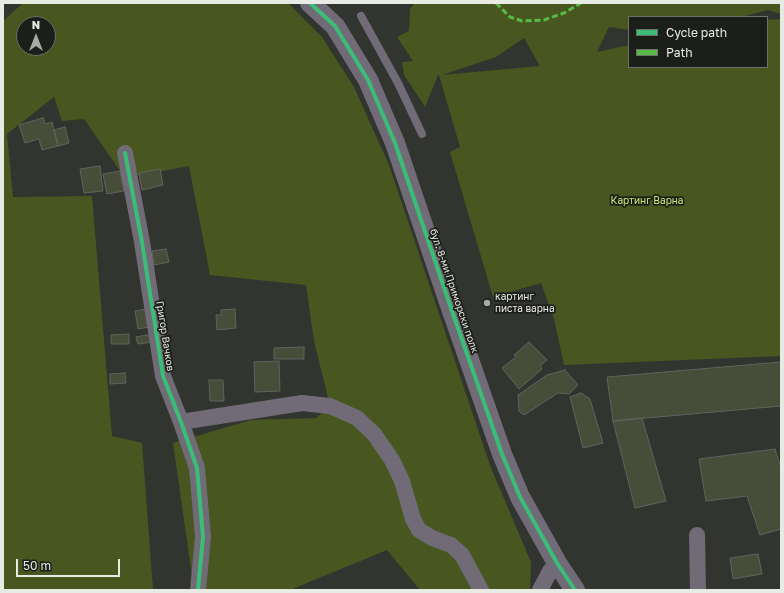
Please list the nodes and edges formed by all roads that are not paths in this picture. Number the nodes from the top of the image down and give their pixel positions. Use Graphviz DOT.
graph roads {
  1 [pos="310,3"];
  2 [pos="361,16"];
  3 [pos="422,134"];
  4 [pos="125,153"];
  5 [pos="181,422"];
  6 [pos="697,535"];
  7 [pos="557,563"];
  8 [pos="198,590"];
  9 [pos="481,590"];
  10 [pos="540,590"];
  11 [pos="575,590"];
  12 [pos="698,590"];
  1 -- 7 [label="street, бул. 8-ми Приморски полк"];
  2 -- 3 [label="lane"];
  4 -- 5 [label="street, Григор Вачков"];
  5 -- 8 [label="street, Григор Вачков"];
  5 -- 9 [label="street"];
  6 -- 12 [label="street"];
  7 -- 10 [label="street"];
  7 -- 11 [label="street, бул. 8-ми Приморски полк"];
}
